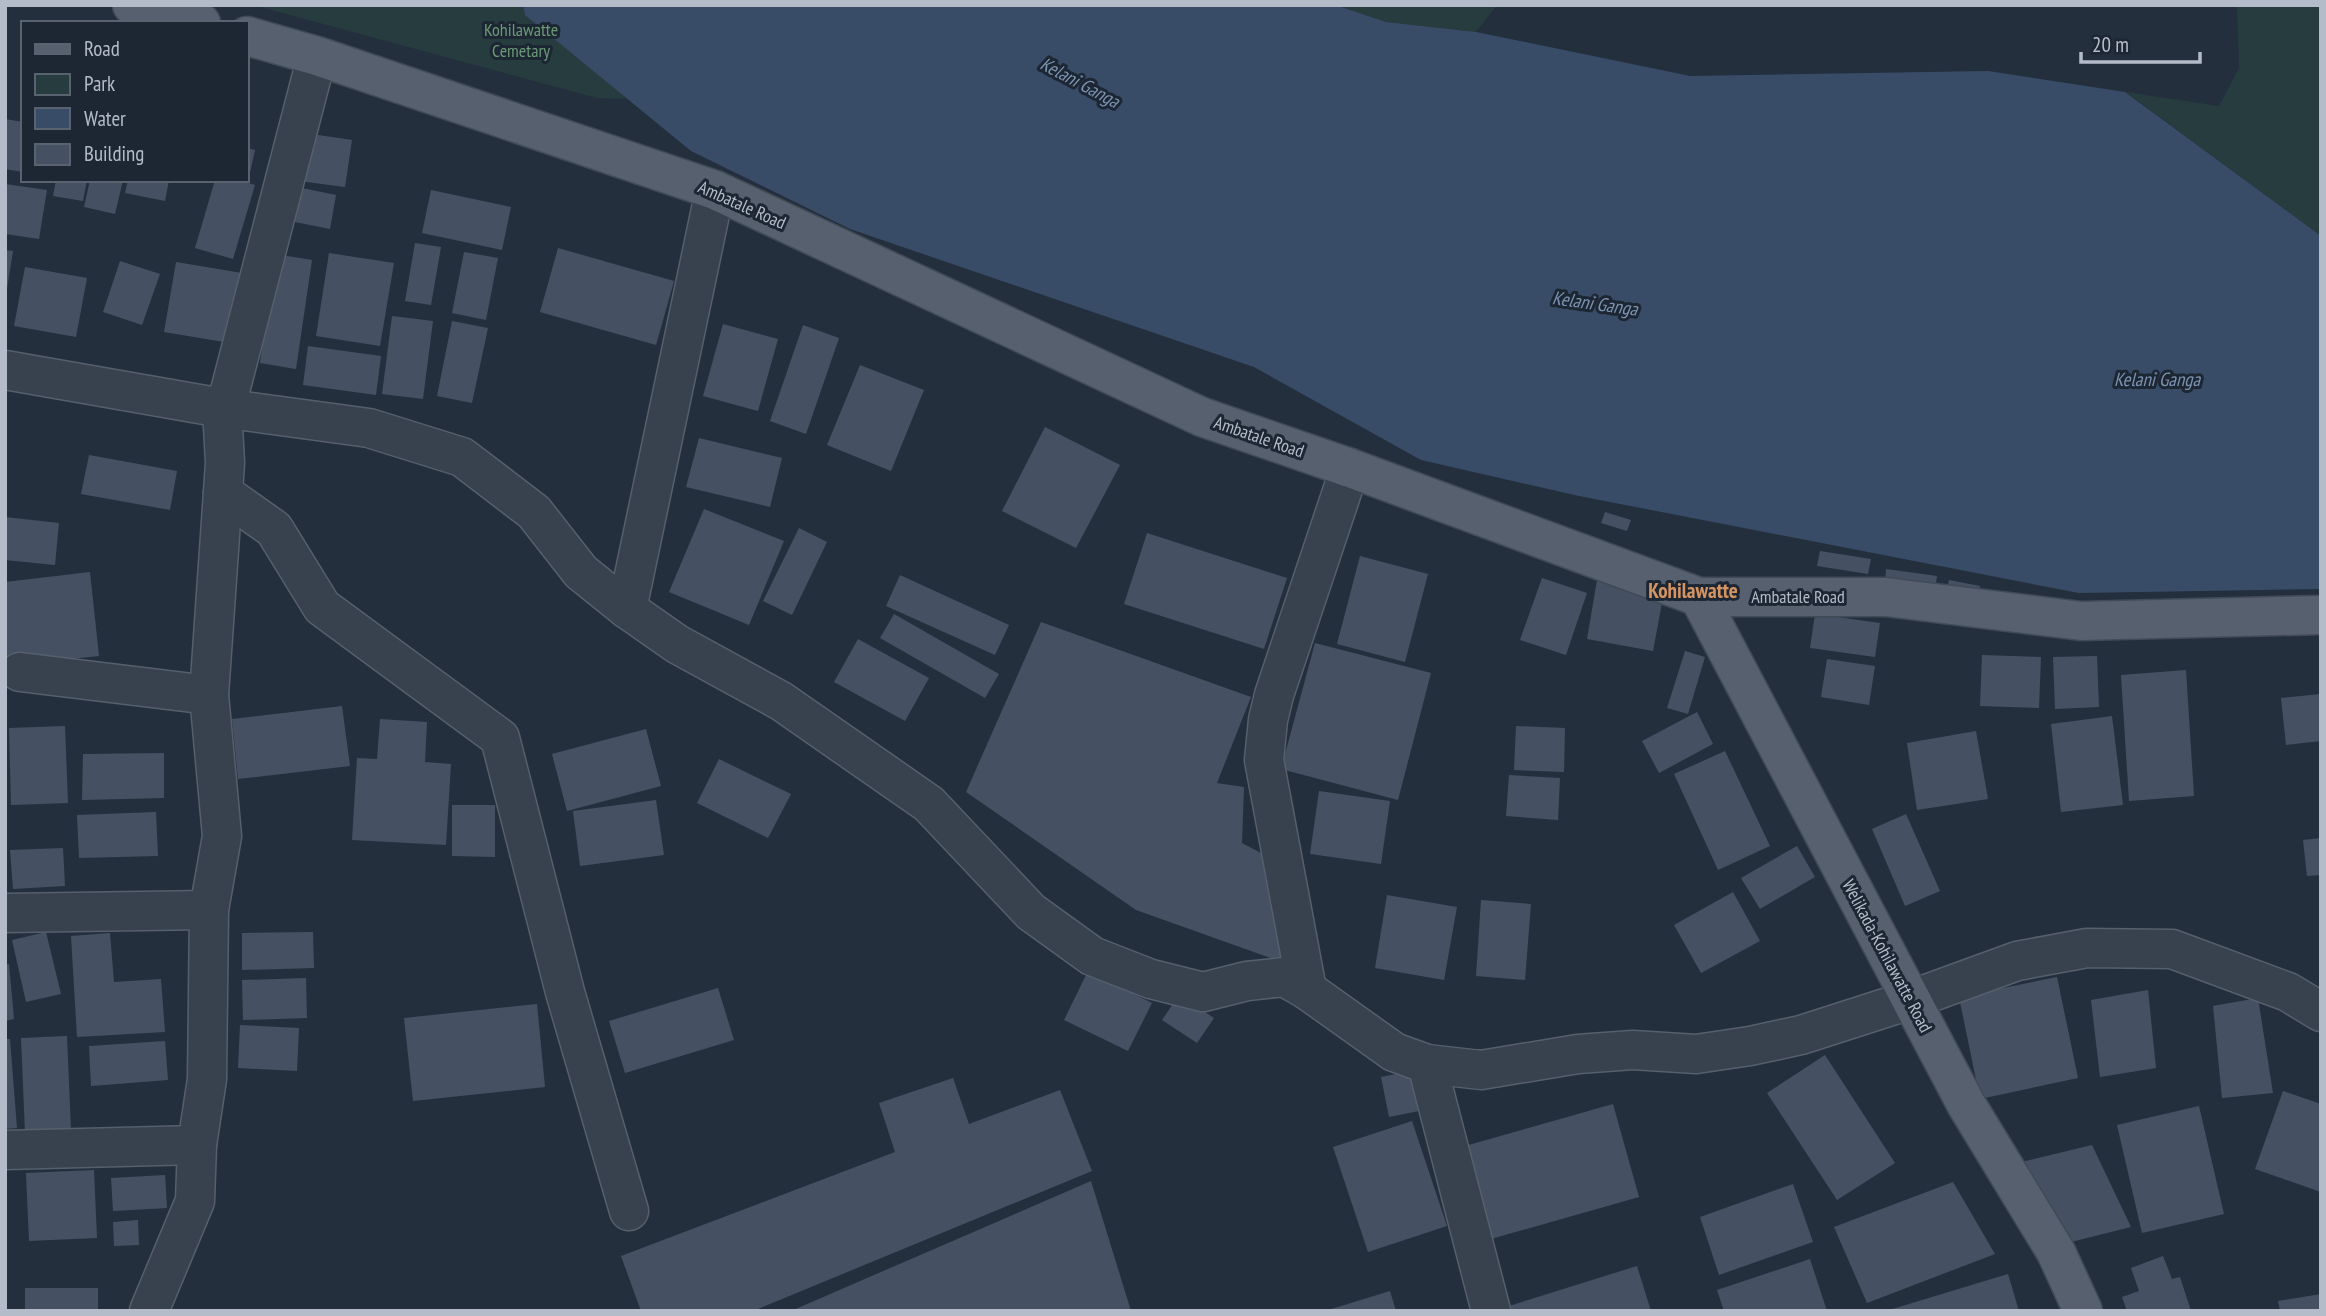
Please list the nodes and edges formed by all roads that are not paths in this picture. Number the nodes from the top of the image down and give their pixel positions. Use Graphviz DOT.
graph roads {
  1 [pos="132,5"];
  2 [pos="193,21"];
  3 [pos="248,36"];
  4 [pos="317,55"];
  5 [pos="715,190"];
  6 [pos="5,370"];
  7 [pos="222,408"];
  8 [pos="1350,468"];
  9 [pos="223,494"];
  10 [pos="1699,597"];
  11 [pos="627,608"];
  12 [pos="2321,615"];
  13 [pos="20,672"];
  14 [pos="209,695"];
  15 [pos="209,909"];
  16 [pos="5,913"];
  17 [pos="1307,990"];
  18 [pos="1910,1000"];
  19 [pos="2321,1012"];
  20 [pos="1427,1064"];
  21 [pos="197,1146"];
  22 [pos="5,1150"];
  23 [pos="629,1211"];
  24 [pos="149,1311"];
  25 [pos="1490,1311"];
  26 [pos="2083,1311"];
  1 -- 2 [label="main road"];
  3 -- 4 [label="main road, Ambatale Road"];
  4 -- 5 [label="main road, Ambatale Road"];
  4 -- 7 [label="street"];
  5 -- 8 [label="main road, Ambatale Road"];
  5 -- 11 [label="street"];
  6 -- 7 [label="street"];
  7 -- 9 [label="street"];
  7 -- 11 [label="street"];
  8 -- 10 [label="main road, Ambatale Road"];
  8 -- 17 [label="street"];
  9 -- 14 [label="street"];
  9 -- 23 [label="street"];
  10 -- 12 [label="main road, Ambatale Road"];
  10 -- 18 [label="main road, Welikada-Kohilawatte Road"];
  11 -- 17 [label="street"];
  13 -- 14 [label="street"];
  14 -- 15 [label="street"];
  15 -- 16 [label="street"];
  15 -- 21 [label="street"];
  17 -- 20 [label="street"];
  18 -- 19 [label="street"];
  18 -- 20 [label="street"];
  18 -- 26 [label="main road, Welikada-Kohilawatte Road"];
  20 -- 25 [label="street"];
  21 -- 22 [label="street"];
  21 -- 24 [label="street"];
}
